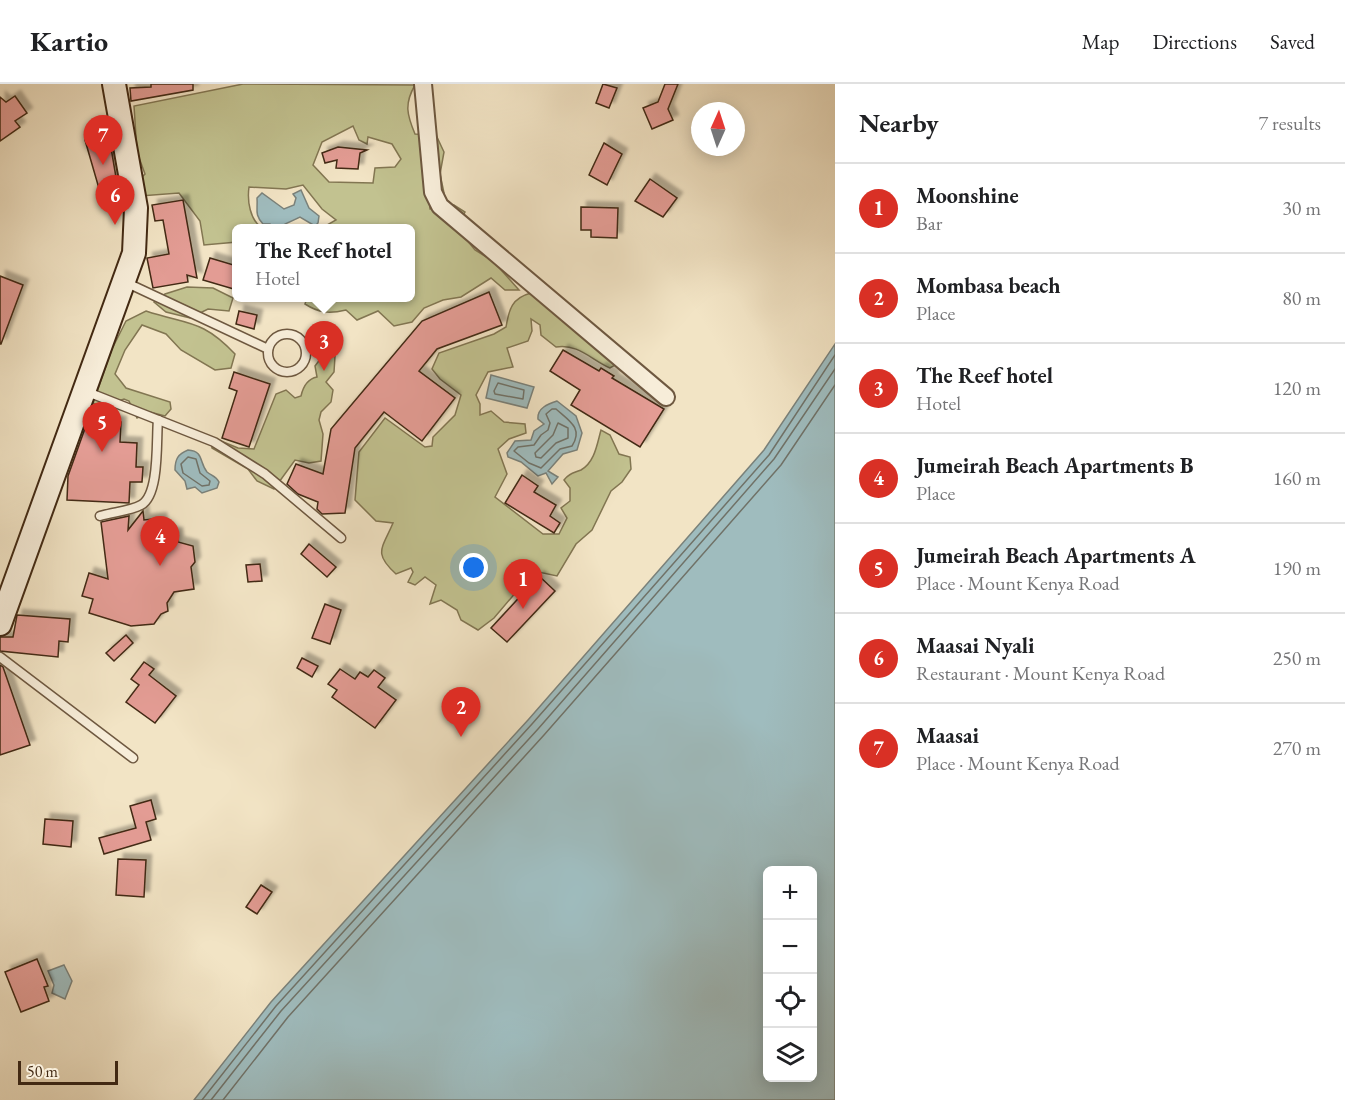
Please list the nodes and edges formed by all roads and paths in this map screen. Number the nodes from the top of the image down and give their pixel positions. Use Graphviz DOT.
graph roads {
  1 [pos="114,84"];
  2 [pos="423,84"];
  3 [pos="124,282"];
  4 [pos="268,349"];
  5 [pos="85,391"];
  6 [pos="666,397"];
  7 [pos="158,420"];
  8 [pos="100,516"];
  9 [pos="341,538"];
  10 [pos="0,624"];
  11 [pos="0,657"];
  12 [pos="133,758"];
  1 -- 3 [label="main road"];
  2 -- 6 [label="street"];
  3 -- 4 [label="lane"];
  3 -- 5 [label="main road"];
  4 -- 4 [label="lane"];
  5 -- 7 [label="lane"];
  5 -- 10 [label="main road"];
  7 -- 8 [label="lane"];
  7 -- 9 [label="lane"];
  11 -- 12 [label="lane"];
}
